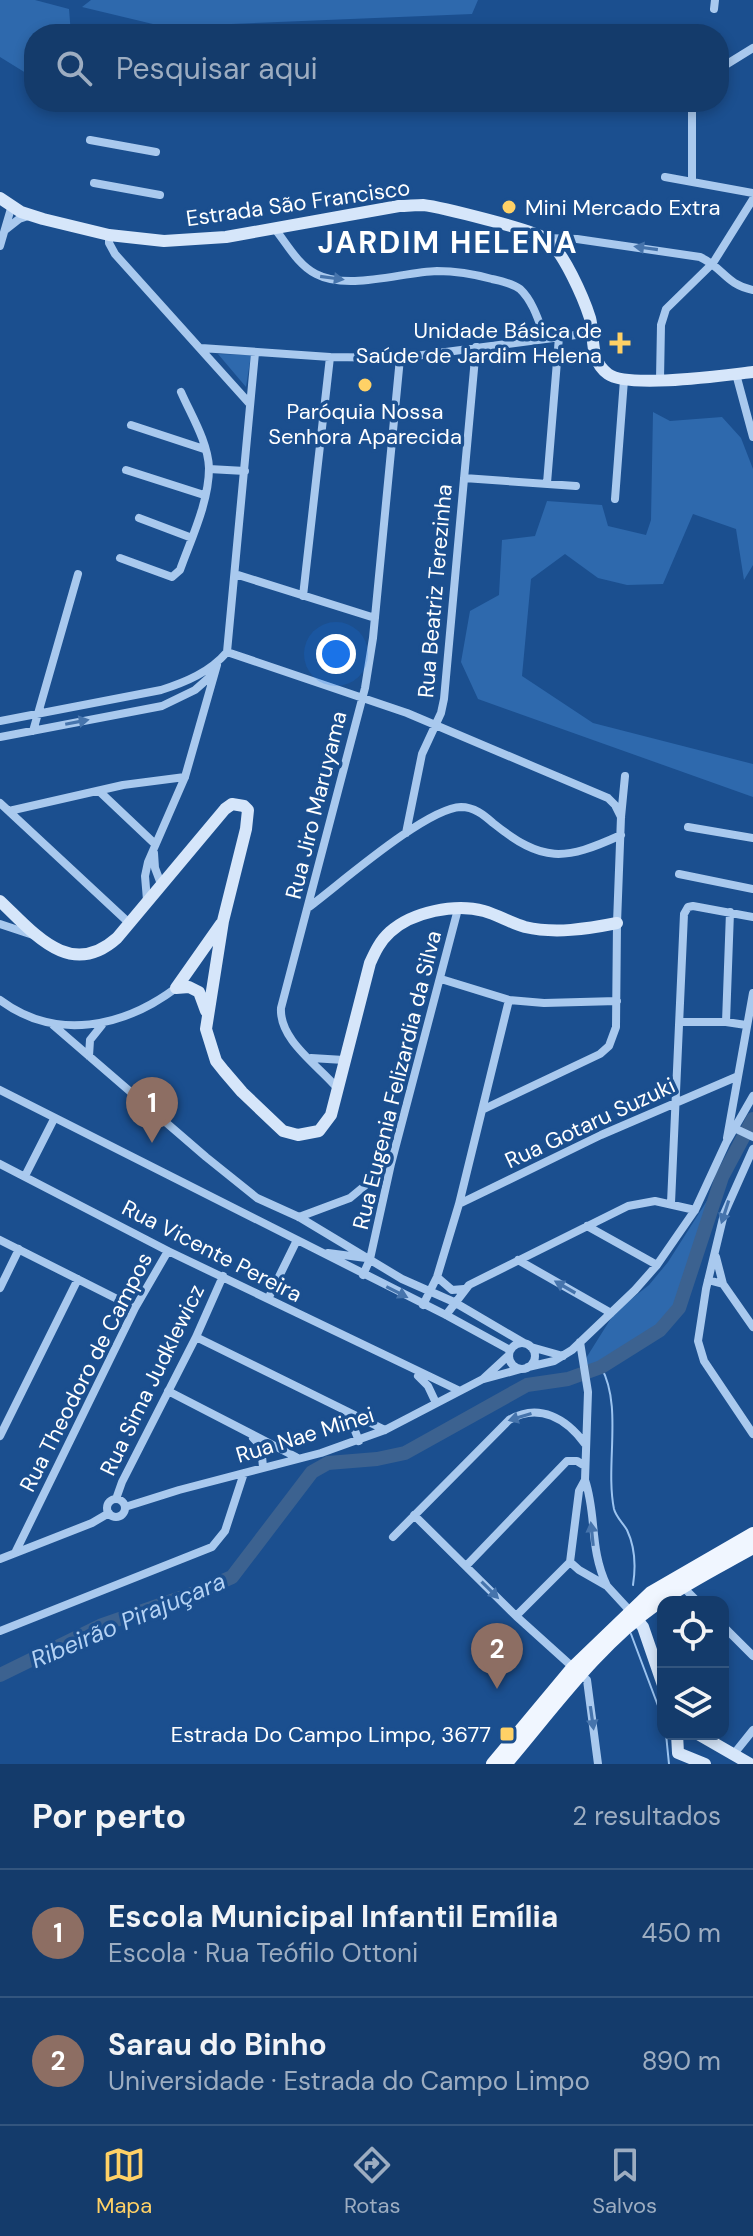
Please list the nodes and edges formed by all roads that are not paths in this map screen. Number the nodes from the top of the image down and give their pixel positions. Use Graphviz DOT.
graph roads {
  1 [pos="753,48"];
  2 [pos="729,63"];
  3 [pos="692,112"];
  4 [pos="90,140"];
  5 [pos="156,152"];
  6 [pos="665,177"];
  7 [pos="692,181"];
  8 [pos="94,183"];
  9 [pos="160,195"];
  10 [pos="753,196"];
  11 [pos="0,198"];
  12 [pos="12,205"];
  13 [pos="750,210"];
  14 [pos="32,215"];
  15 [pos="85,229"];
  16 [pos="275,229"];
  17 [pos="4,230"];
  18 [pos="109,235"];
  19 [pos="546,238"];
  20 [pos="129,239"];
  21 [pos="577,239"];
  22 [pos="0,246"];
  23 [pos="113,251"];
  24 [pos="560,255"];
  25 [pos="713,263"];
  26 [pos="753,290"];
  27 [pos="591,333"];
  28 [pos="559,337"];
  29 [pos="545,338"];
  30 [pos="476,347"];
  31 [pos="201,348"];
  32 [pos="255,353"];
  33 [pos="330,357"];
  34 [pos="400,358"];
  35 [pos="753,372"];
  36 [pos="736,374"];
  37 [pos="660,379"];
  38 [pos="624,380"];
  39 [pos="181,392"];
  40 [pos="249,403"];
  41 [pos="131,425"];
  42 [pos="753,437"];
  43 [pos="204,449"];
  44 [pos="209,469"];
  45 [pos="126,470"];
  46 [pos="245,471"];
  47 [pos="464,478"];
  48 [pos="547,483"];
  49 [pos="576,486"];
  50 [pos="204,495"];
  51 [pos="615,499"];
  52 [pos="139,518"];
  53 [pos="192,538"];
  54 [pos="120,558"];
  55 [pos="78,574"];
  56 [pos="235,574"];
  57 [pos="303,596"];
  58 [pos="375,618"];
  59 [pos="227,652"];
  60 [pos="211,671"];
  61 [pos="170,687"];
  62 [pos="362,697"];
  63 [pos="175,700"];
  64 [pos="38,714"];
  65 [pos="0,721"];
  66 [pos="435,726"];
  67 [pos="33,731"];
  68 [pos="0,737"];
  69 [pos="625,776"];
  70 [pos="185,777"];
  71 [pos="99,791"];
  72 [pos="0,803"];
  73 [pos="9,811"];
  74 [pos="621,817"];
  75 [pos="688,827"];
  76 [pos="406,833"];
  77 [pos="621,835"];
  78 [pos="753,838"];
  79 [pos="155,844"];
  80 [pos="679,874"];
  81 [pos="161,884"];
  82 [pos="753,889"];
  83 [pos="147,900"];
  84 [pos="0,901"];
  85 [pos="309,908"];
  86 [pos="458,909"];
  87 [pos="730,912"];
  88 [pos="753,917"];
  89 [pos="223,921"];
  90 [pos="128,922"];
  91 [pos="617,923"];
  92 [pos="0,924"];
  93 [pos="35,936"];
  94 [pos="203,952"];
  95 [pos="219,959"];
  96 [pos="441,979"];
  97 [pos="193,986"];
  98 [pos="753,993"];
  99 [pos="0,1000"];
  100 [pos="509,1000"];
  101 [pos="617,1001"];
  102 [pos="680,1022"];
  103 [pos="726,1022"];
  104 [pos="102,1024"];
  105 [pos="53,1025"];
  106 [pos="746,1025"];
  107 [pos="89,1056"];
  108 [pos="310,1058"];
  109 [pos="338,1060"];
  110 [pos="325,1074"];
  111 [pos="736,1077"];
  112 [pos="338,1089"];
  113 [pos="0,1090"];
  114 [pos="733,1095"];
  115 [pos="752,1099"];
  116 [pos="675,1101"];
  117 [pos="484,1109"];
  118 [pos="54,1119"];
  119 [pos="735,1128"];
  120 [pos="753,1137"];
  121 [pos="753,1149"];
  122 [pos="0,1164"];
  123 [pos="391,1164"];
  124 [pos="25,1176"];
  125 [pos="671,1203"];
  126 [pos="459,1204"];
  127 [pos="695,1210"];
  128 [pos="299,1217"];
  129 [pos="587,1226"];
  130 [pos="331,1235"];
  131 [pos="0,1240"];
  132 [pos="297,1240"];
  133 [pos="716,1245"];
  134 [pos="19,1249"];
  135 [pos="168,1251"];
  136 [pos="321,1253"];
  137 [pos="344,1255"];
  138 [pos="370,1259"];
  139 [pos="518,1260"];
  140 [pos="657,1265"];
  141 [pos="353,1269"];
  142 [pos="363,1275"];
  143 [pos="223,1276"];
  144 [pos="437,1277"];
  145 [pos="78,1279"];
  146 [pos="708,1280"];
  147 [pos="723,1284"];
  148 [pos="0,1288"];
  149 [pos="466,1288"];
  150 [pos="430,1292"];
  151 [pos="268,1299"];
  152 [pos="454,1302"];
  153 [pos="423,1305"];
  154 [pos="135,1308"];
  155 [pos="470,1312"];
  156 [pos="611,1313"];
  157 [pos="446,1315"];
  158 [pos="753,1327"];
  159 [pos="196,1337"];
  160 [pos="580,1342"];
  161 [pos="528,1345"];
  162 [pos="572,1350"];
  163 [pos="510,1353"];
  164 [pos="563,1356"];
  165 [pos="582,1364"];
  166 [pos="408,1368"];
  167 [pos="524,1368"];
  168 [pos="483,1379"];
  169 [pos="458,1390"];
  170 [pos="168,1391"];
  171 [pos="436,1403"];
  172 [pos="345,1410"];
  173 [pos="243,1430"];
  174 [pos="385,1430"];
  175 [pos="753,1434"];
  176 [pos="0,1436"];
  177 [pos="359,1441"];
  178 [pos="585,1444"];
  179 [pos="296,1457"];
  180 [pos="585,1466"];
  181 [pos="263,1467"];
  182 [pos="244,1473"];
  183 [pos="221,1479"];
  184 [pos="585,1480"];
  185 [pos="237,1496"];
  186 [pos="116,1499"];
  187 [pos="125,1507"];
  188 [pos="109,1513"];
  189 [pos="414,1515"];
  190 [pos="753,1534"];
  191 [pos="393,1537"];
  192 [pos="753,1547"];
  193 [pos="15,1553"];
  194 [pos="0,1559"];
  195 [pos="570,1562"];
  196 [pos="466,1566"];
  197 [pos="607,1586"];
  198 [pos="683,1587"];
  199 [pos="692,1596"];
  200 [pos="634,1615"];
  201 [pos="516,1616"];
  202 [pos="0,1631"];
  203 [pos="729,1632"];
  204 [pos="753,1656"];
  205 [pos="657,1668"];
  206 [pos="577,1671"];
  207 [pos="753,1730"];
  208 [pos="708,1740"];
  209 [pos="733,1755"];
  210 [pos="679,1758"];
  211 [pos="493,1764"];
  212 [pos="505,1764"];
  213 [pos="598,1764"];
  214 [pos="705,1764"];
  215 [pos="750,1764"];
  1 -- 2 [label="street"];
  3 -- 7 [label="street"];
  4 -- 5 [label="street"];
  6 -- 7 [label="street"];
  7 -- 10 [label="street"];
  8 -- 9 [label="street"];
  10 -- 13 [label="street"];
  11 -- 12 [label="street, Estrada São Francisco"];
  12 -- 14 [label="street, Estrada São Francisco"];
  12 -- 17 [label="street"];
  13 -- 25 [label="street"];
  14 -- 15 [label="street, Estrada São Francisco"];
  14 -- 17 [label="street"];
  15 -- 18 [label="street, Estrada São Francisco"];
  15 -- 23 [label="street"];
  16 -- 19 [label="street, Estrada São Francisco"];
  16 -- 20 [label="street, Estrada São Francisco"];
  16 -- 29 [label="street, one-way"];
  17 -- 22 [label="street"];
  18 -- 20 [label="street, Estrada São Francisco"];
  18 -- 23 [label="street"];
  19 -- 21 [label="street"];
  19 -- 24 [label="street"];
  20 -- 23 [label="street"];
  21 -- 24 [label="street"];
  25 -- 21 [label="street, one-way"];
  23 -- 31 [label="street"];
  24 -- 27 [label="street"];
  25 -- 26 [label="street"];
  25 -- 37 [label="street"];
  27 -- 28 [label="street"];
  27 -- 38 [label="street"];
  28 -- 29 [label="street"];
  28 -- 48 [label="street"];
  29 -- 30 [label="street"];
  30 -- 34 [label="street"];
  30 -- 47 [label="street, Rua Beatriz Terezinha"];
  31 -- 32 [label="street"];
  31 -- 40 [label="street"];
  32 -- 33 [label="street"];
  32 -- 40 [label="street"];
  33 -- 34 [label="street"];
  33 -- 57 [label="street"];
  34 -- 58 [label="street, Rua Jiro Maruyama"];
  35 -- 36 [label="street"];
  36 -- 37 [label="street"];
  36 -- 42 [label="street"];
  37 -- 38 [label="street"];
  38 -- 51 [label="street"];
  39 -- 43 [label="street"];
  40 -- 46 [label="street"];
  41 -- 43 [label="street"];
  43 -- 44 [label="street"];
  44 -- 46 [label="street"];
  44 -- 50 [label="street"];
  45 -- 50 [label="street"];
  46 -- 56 [label="street"];
  47 -- 48 [label="street"];
  47 -- 66 [label="street, Rua Beatriz Terezinha"];
  48 -- 49 [label="street"];
  50 -- 53 [label="street"];
  52 -- 53 [label="street"];
  53 -- 54 [label="street"];
  55 -- 64 [label="street"];
  56 -- 57 [label="street"];
  56 -- 59 [label="street"];
  57 -- 58 [label="street"];
  58 -- 62 [label="street, Rua Jiro Maruyama"];
  59 -- 60 [label="street"];
  59 -- 62 [label="street"];
  60 -- 61 [label="street"];
  60 -- 63 [label="street"];
  60 -- 70 [label="street"];
  61 -- 63 [label="street"];
  61 -- 64 [label="street"];
  62 -- 66 [label="street"];
  62 -- 85 [label="street, Rua Jiro Maruyama"];
  67 -- 63 [label="street, one-way"];
  64 -- 65 [label="street"];
  64 -- 67 [label="street"];
  66 -- 74 [label="street"];
  66 -- 76 [label="street, Rua Beatriz Terezinha"];
  67 -- 68 [label="street"];
  69 -- 74 [label="street"];
  70 -- 71 [label="street"];
  70 -- 79 [label="street"];
  71 -- 73 [label="street"];
  71 -- 79 [label="street"];
  72 -- 73 [label="street"];
  73 -- 90 [label="street"];
  74 -- 77 [label="street"];
  75 -- 78 [label="street"];
  76 -- 77 [label="street"];
  76 -- 85 [label="street"];
  77 -- 91 [label="street"];
  79 -- 81 [label="street"];
  79 -- 83 [label="street"];
  80 -- 82 [label="street"];
  81 -- 83 [label="street"];
  81 -- 89 [label="street"];
  83 -- 90 [label="street"];
  84 -- 93 [label="street"];
  85 -- 108 [label="street, Rua Jiro Maruyama"];
  86 -- 91 [label="street"];
  86 -- 96 [label="street, Rua Eugenia Felizardia da Silva"];
  86 -- 109 [label="street"];
  87 -- 88 [label="street"];
  87 -- 102 [label="street"];
  87 -- 103 [label="street"];
  89 -- 94 [label="street"];
  89 -- 95 [label="street"];
  90 -- 93 [label="street"];
  91 -- 101 [label="street"];
  92 -- 93 [label="street"];
  94 -- 95 [label="street"];
  94 -- 97 [label="street"];
  95 -- 97 [label="street"];
  96 -- 100 [label="street"];
  96 -- 123 [label="street, Rua Eugenia Felizardia da Silva"];
  97 -- 104 [label="street"];
  97 -- 112 [label="street"];
  98 -- 106 [label="street"];
  99 -- 105 [label="street"];
  100 -- 101 [label="street"];
  100 -- 117 [label="street"];
  101 -- 117 [label="street"];
  102 -- 103 [label="street"];
  102 -- 116 [label="street"];
  103 -- 106 [label="street"];
  104 -- 105 [label="street"];
  104 -- 107 [label="street"];
  105 -- 107 [label="street"];
  106 -- 111 [label="street"];
  107 -- 128 [label="street"];
  108 -- 109 [label="street"];
  108 -- 110 [label="street, Rua Jiro Maruyama"];
  109 -- 110 [label="street"];
  109 -- 112 [label="street"];
  110 -- 112 [label="street, Rua Jiro Maruyama"];
  111 -- 114 [label="street"];
  111 -- 116 [label="street, Rua Gotaru Suzuki"];
  113 -- 118 [label="street"];
  114 -- 115 [label="street"];
  114 -- 119 [label="street"];
  115 -- 119 [label="street, Rua Nae Minei"];
  116 -- 125 [label="street"];
  116 -- 126 [label="street, Rua Gotaru Suzuki"];
  117 -- 126 [label="street"];
  118 -- 124 [label="street"];
  118 -- 132 [label="street"];
  119 -- 120 [label="street"];
  119 -- 127 [label="street, Rua Nae Minei"];
  121 -- 133 [label="street, one-way"];
  122 -- 124 [label="street, Rua Vicente Pereira"];
  123 -- 128 [label="street"];
  123 -- 138 [label="street, Rua Eugenia Felizardia da Silva"];
  124 -- 135 [label="street, Rua Vicente Pereira"];
  125 -- 127 [label="street"];
  125 -- 129 [label="street"];
  126 -- 144 [label="street"];
  127 -- 140 [label="street, Rua Nae Minei"];
  128 -- 130 [label="street"];
  129 -- 139 [label="street"];
  129 -- 140 [label="street"];
  130 -- 137 [label="street"];
  130 -- 138 [label="street"];
  131 -- 134 [label="street"];
  132 -- 136 [label="street"];
  132 -- 151 [label="street"];
  133 -- 146 [label="street"];
  133 -- 147 [label="street"];
  134 -- 145 [label="street"];
  134 -- 148 [label="street"];
  135 -- 143 [label="street, Rua Vicente Pereira"];
  135 -- 154 [label="street, Rua Theodoro de Campos"];
  136 -- 137 [label="street"];
  136 -- 141 [label="street"];
  137 -- 138 [label="street"];
  137 -- 141 [label="street"];
  138 -- 142 [label="street, Rua Eugenia Felizardia da Silva"];
  138 -- 150 [label="street"];
  139 -- 149 [label="street"];
  156 -- 139 [label="street, one-way"];
  140 -- 156 [label="street, Rua Nae Minei"];
  141 -- 142 [label="street"];
  142 -- 153 [label="street, one-way"];
  143 -- 151 [label="street, Rua Vicente Pereira"];
  143 -- 159 [label="street, Rua Sima Judklewicz"];
  144 -- 149 [label="street"];
  144 -- 150 [label="street"];
  145 -- 154 [label="street"];
  145 -- 176 [label="street"];
  146 -- 147 [label="street"];
  146 -- 175 [label="street"];
  147 -- 158 [label="street"];
  149 -- 152 [label="street"];
  149 -- 155 [label="street"];
  150 -- 152 [label="street"];
  150 -- 153 [label="street"];
  151 -- 166 [label="street, Rua Vicente Pereira"];
  152 -- 155 [label="street"];
  152 -- 157 [label="street"];
  153 -- 157 [label="street"];
  154 -- 193 [label="street, Rua Theodoro de Campos"];
  155 -- 161 [label="street"];
  156 -- 160 [label="street, Rua Nae Minei"];
  157 -- 163 [label="street"];
  159 -- 170 [label="street, Rua Sima Judklewicz"];
  159 -- 172 [label="street"];
  160 -- 162 [label="street, Rua Nae Minei"];
  160 -- 165 [label="street"];
  161 -- 163 [label="street"];
  161 -- 164 [label="street"];
  161 -- 167 [label="street"];
  162 -- 164 [label="street, Rua Nae Minei"];
  162 -- 165 [label="street"];
  163 -- 167 [label="street"];
  163 -- 168 [label="street, Rua Nae Minei"];
  164 -- 167 [label="street, Rua Nae Minei"];
  165 -- 178 [label="street"];
  166 -- 169 [label="street, Rua Vicente Pereira"];
  166 -- 171 [label="street, Rua Vicente Pereira"];
  167 -- 168 [label="street, Rua Nae Minei"];
  168 -- 169 [label="street, Rua Nae Minei"];
  169 -- 171 [label="street, Rua Nae Minei"];
  170 -- 173 [label="street"];
  170 -- 186 [label="street, Rua Sima Judklewicz"];
  171 -- 174 [label="street, Rua Nae Minei"];
  172 -- 174 [label="street"];
  172 -- 177 [label="street"];
  173 -- 179 [label="street"];
  173 -- 181 [label="street"];
  174 -- 177 [label="street, Rua Nae Minei"];
  177 -- 179 [label="street, Rua Nae Minei"];
  178 -- 180 [label="street"];
  178 -- 189 [label="street, one-way"];
  179 -- 181 [label="street, Rua Nae Minei"];
  180 -- 184 [label="street"];
  180 -- 196 [label="street"];
  181 -- 182 [label="street, Rua Nae Minei"];
  182 -- 183 [label="street, Rua Nae Minei"];
  182 -- 185 [label="street"];
  183 -- 185 [label="street, Rua Nae Minei"];
  183 -- 187 [label="street, Rua Nae Minei"];
  184 -- 195 [label="street"];
  197 -- 184 [label="street, one-way"];
  185 -- 202 [label="street"];
  186 -- 187 [label="street"];
  186 -- 188 [label="street"];
  187 -- 188 [label="street"];
  188 -- 193 [label="street"];
  189 -- 191 [label="street"];
  189 -- 196 [label="street"];
  190 -- 200 [label="main road"];
  192 -- 198 [label="main road"];
  193 -- 194 [label="street"];
  195 -- 197 [label="street"];
  195 -- 201 [label="street"];
  196 -- 201 [label="street, one-way"];
  197 -- 200 [label="street"];
  198 -- 199 [label="street"];
  198 -- 200 [label="main road"];
  200 -- 205 [label="street"];
  200 -- 206 [label="main road"];
  201 -- 206 [label="street"];
  203 -- 204 [label="street"];
  206 -- 211 [label="main road"];
  206 -- 212 [label="main road"];
  206 -- 213 [label="street, one-way"];
  207 -- 209 [label="street"];
  208 -- 209 [label="street"];
  209 -- 215 [label="street"];
  210 -- 214 [label="street"];
}
